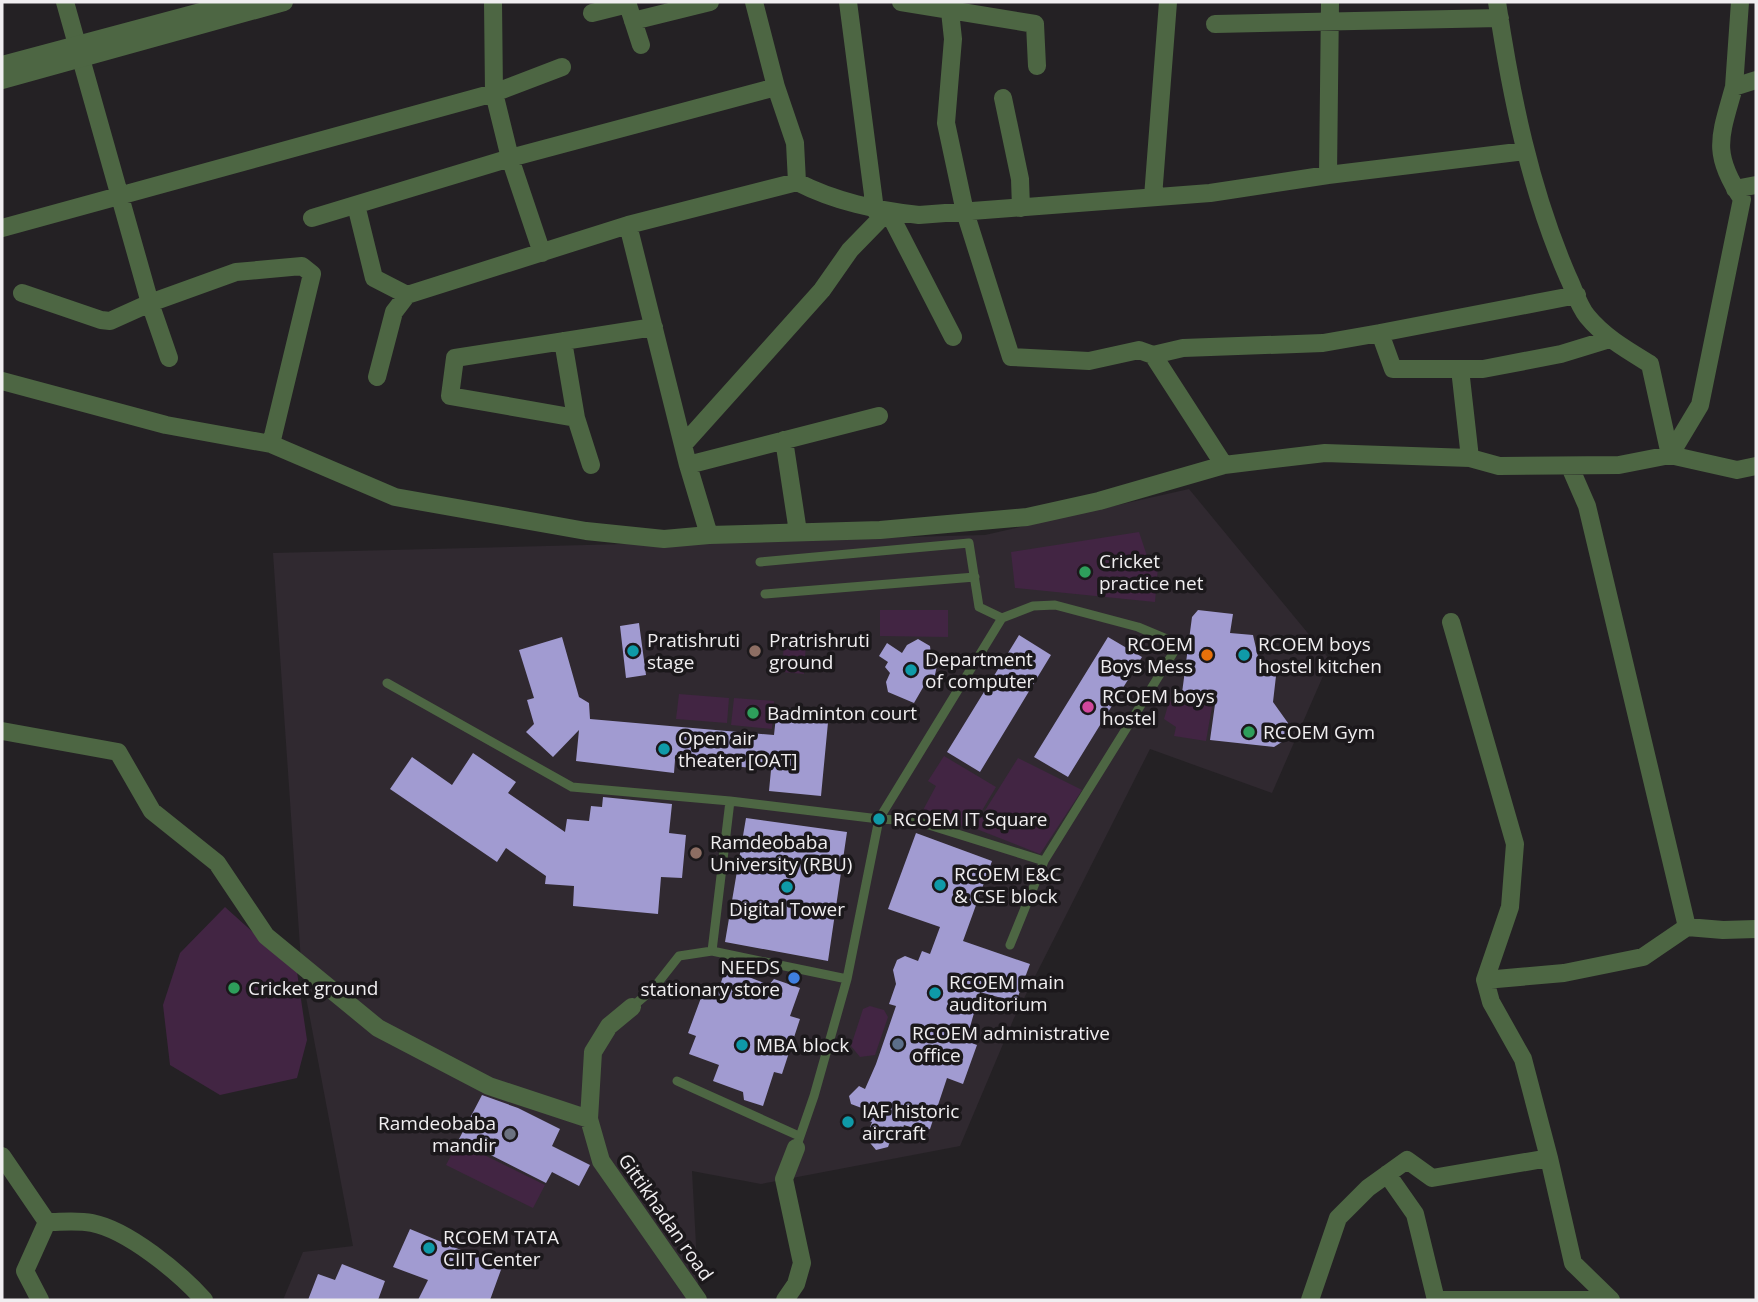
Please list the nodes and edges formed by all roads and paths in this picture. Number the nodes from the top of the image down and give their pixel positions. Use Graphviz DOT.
graph roads {
  1 [pos="65,2"];
  2 [pos="238,2"];
  3 [pos="284,2"];
  4 [pos="493,2"];
  5 [pos="710,2"];
  6 [pos="754,2"];
  7 [pos="848,2"];
  8 [pos="901,2"];
  9 [pos="1168,2"];
  10 [pos="1740,2"];
  11 [pos="627,3"];
  12 [pos="1498,10"];
  13 [pos="1330,11"];
  14 [pos="592,13"];
  15 [pos="950,18"];
  16 [pos="633,21"];
  17 [pos="1215,24"];
  18 [pos="641,45"];
  19 [pos="80,51"];
  20 [pos="2,65"];
  21 [pos="1038,66"];
  22 [pos="562,67"];
  23 [pos="2,79"];
  24 [pos="1756,80"];
  25 [pos="776,87"];
  26 [pos="1734,87"];
  27 [pos="494,93"];
  28 [pos="1003,98"];
  29 [pos="1526,151"];
  30 [pos="510,158"];
  31 [pos="1328,175"];
  32 [pos="797,182"];
  33 [pos="1756,184"];
  34 [pos="1735,189"];
  35 [pos="120,197"];
  36 [pos="1153,197"];
  37 [pos="356,205"];
  38 [pos="1021,208"];
  39 [pos="882,211"];
  40 [pos="965,212"];
  41 [pos="312,218"];
  42 [pos="628,225"];
  43 [pos="2,228"];
  44 [pos="542,253"];
  45 [pos="22,293"];
  46 [pos="407,295"];
  47 [pos="1577,295"];
  48 [pos="150,303"];
  49 [pos="654,327"];
  50 [pos="1380,333"];
  51 [pos="953,337"];
  52 [pos="1610,339"];
  53 [pos="563,341"];
  54 [pos="1153,355"];
  55 [pos="169,358"];
  56 [pos="1460,369"];
  57 [pos="376,377"];
  58 [pos="2,381"];
  59 [pos="879,416"];
  60 [pos="576,418"];
  61 [pos="784,440"];
  62 [pos="271,444"];
  63 [pos="683,445"];
  64 [pos="1670,455"];
  65 [pos="1470,458"];
  66 [pos="591,465"];
  67 [pos="688,465"];
  68 [pos="1224,465"];
  69 [pos="1756,466"];
  70 [pos="1570,467"];
  71 [pos="798,532"];
  72 [pos="709,535"];
  73 [pos="760,562"];
  74 [pos="975,577"];
  75 [pos="765,594"];
  76 [pos="1002,618"];
  77 [pos="1451,622"];
  78 [pos="387,683"];
  79 [pos="2,732"];
  80 [pos="730,801"];
  81 [pos="879,819"];
  82 [pos="1044,861"];
  83 [pos="1687,927"];
  84 [pos="1756,929"];
  85 [pos="1010,946"];
  86 [pos="712,951"];
  87 [pos="847,979"];
  88 [pos="1485,980"];
  89 [pos="632,1007"];
  90 [pos="677,1081"];
  91 [pos="589,1119"];
  92 [pos="797,1142"];
  93 [pos="2,1156"];
  94 [pos="1549,1158"];
  95 [pos="1387,1174"];
  96 [pos="47,1222"];
  97 [pos="40,1300"];
  98 [pos="204,1300"];
  99 [pos="698,1300"];
  100 [pos="785,1300"];
  101 [pos="1310,1300"];
  102 [pos="1436,1300"];
  103 [pos="1611,1300"];
  1 -- 19 [label="street"];
  2 -- 19 [label="street"];
  3 -- 19 [label="street"];
  4 -- 27 [label="street"];
  5 -- 16 [label="street"];
  6 -- 25 [label="street"];
  7 -- 39 [label="street"];
  8 -- 15 [label="street"];
  9 -- 36 [label="street"];
  10 -- 26 [label="street"];
  11 -- 14 [label="street"];
  11 -- 16 [label="street"];
  12 -- 13 [label="street"];
  12 -- 29 [label="street"];
  13 -- 17 [label="street"];
  13 -- 31 [label="street"];
  15 -- 21 [label="street"];
  15 -- 40 [label="street"];
  16 -- 18 [label="street"];
  19 -- 20 [label="street"];
  19 -- 23 [label="street"];
  19 -- 35 [label="street"];
  22 -- 27 [label="street"];
  24 -- 26 [label="street"];
  25 -- 30 [label="street"];
  25 -- 32 [label="street"];
  26 -- 34 [label="street"];
  27 -- 30 [label="street"];
  27 -- 35 [label="street"];
  28 -- 38 [label="street"];
  29 -- 31 [label="street"];
  29 -- 47 [label="street"];
  30 -- 37 [label="street"];
  30 -- 44 [label="street"];
  31 -- 36 [label="street"];
  32 -- 39 [label="street"];
  32 -- 42 [label="street"];
  33 -- 34 [label="street"];
  34 -- 64 [label="street"];
  35 -- 43 [label="street"];
  35 -- 48 [label="street"];
  36 -- 38 [label="street"];
  37 -- 41 [label="street"];
  37 -- 46 [label="street"];
  38 -- 40 [label="street"];
  39 -- 40 [label="street"];
  39 -- 51 [label="street"];
  39 -- 63 [label="street"];
  40 -- 54 [label="street"];
  42 -- 44 [label="street"];
  42 -- 49 [label="street"];
  44 -- 46 [label="street"];
  45 -- 48 [label="street"];
  46 -- 57 [label="street"];
  47 -- 50 [label="street"];
  47 -- 52 [label="street"];
  48 -- 55 [label="street"];
  48 -- 62 [label="street"];
  49 -- 53 [label="street"];
  49 -- 63 [label="street"];
  50 -- 54 [label="street"];
  50 -- 56 [label="street"];
  52 -- 56 [label="street"];
  52 -- 64 [label="street"];
  53 -- 60 [label="street"];
  53 -- 60 [label="street"];
  54 -- 68 [label="street"];
  56 -- 65 [label="street"];
  58 -- 62 [label="street"];
  59 -- 61 [label="street"];
  60 -- 66 [label="street"];
  61 -- 67 [label="street"];
  61 -- 71 [label="street"];
  62 -- 72 [label="street"];
  63 -- 67 [label="street"];
  64 -- 69 [label="street"];
  64 -- 70 [label="street"];
  65 -- 68 [label="street"];
  65 -- 70 [label="street"];
  67 -- 72 [label="street"];
  68 -- 71 [label="street"];
  70 -- 83 [label="street"];
  71 -- 72 [label="street"];
  73 -- 74 [label="lane"];
  74 -- 75 [label="lane"];
  74 -- 76 [label="lane"];
  76 -- 81 [label="lane"];
  76 -- 82 [label="lane"];
  77 -- 88 [label="street"];
  78 -- 80 [label="lane"];
  79 -- 91 [label="street"];
  80 -- 81 [label="lane"];
  80 -- 86 [label="lane"];
  81 -- 82 [label="lane"];
  81 -- 87 [label="lane"];
  82 -- 85 [label="lane"];
  83 -- 84 [label="street"];
  83 -- 88 [label="street"];
  86 -- 87 [label="lane"];
  86 -- 89 [label="lane"];
  87 -- 92 [label="lane"];
  88 -- 94 [label="street"];
  89 -- 91 [label="street, Gittikhadan road"];
  90 -- 92 [label="lane"];
  91 -- 99 [label="street, Gittikhadan road"];
  92 -- 100 [label="street"];
  93 -- 96 [label="street"];
  94 -- 95 [label="street"];
  94 -- 103 [label="street"];
  95 -- 101 [label="street"];
  95 -- 102 [label="street"];
  96 -- 97 [label="street"];
  96 -- 98 [label="street"];
  102 -- 103 [label="street"];
}
